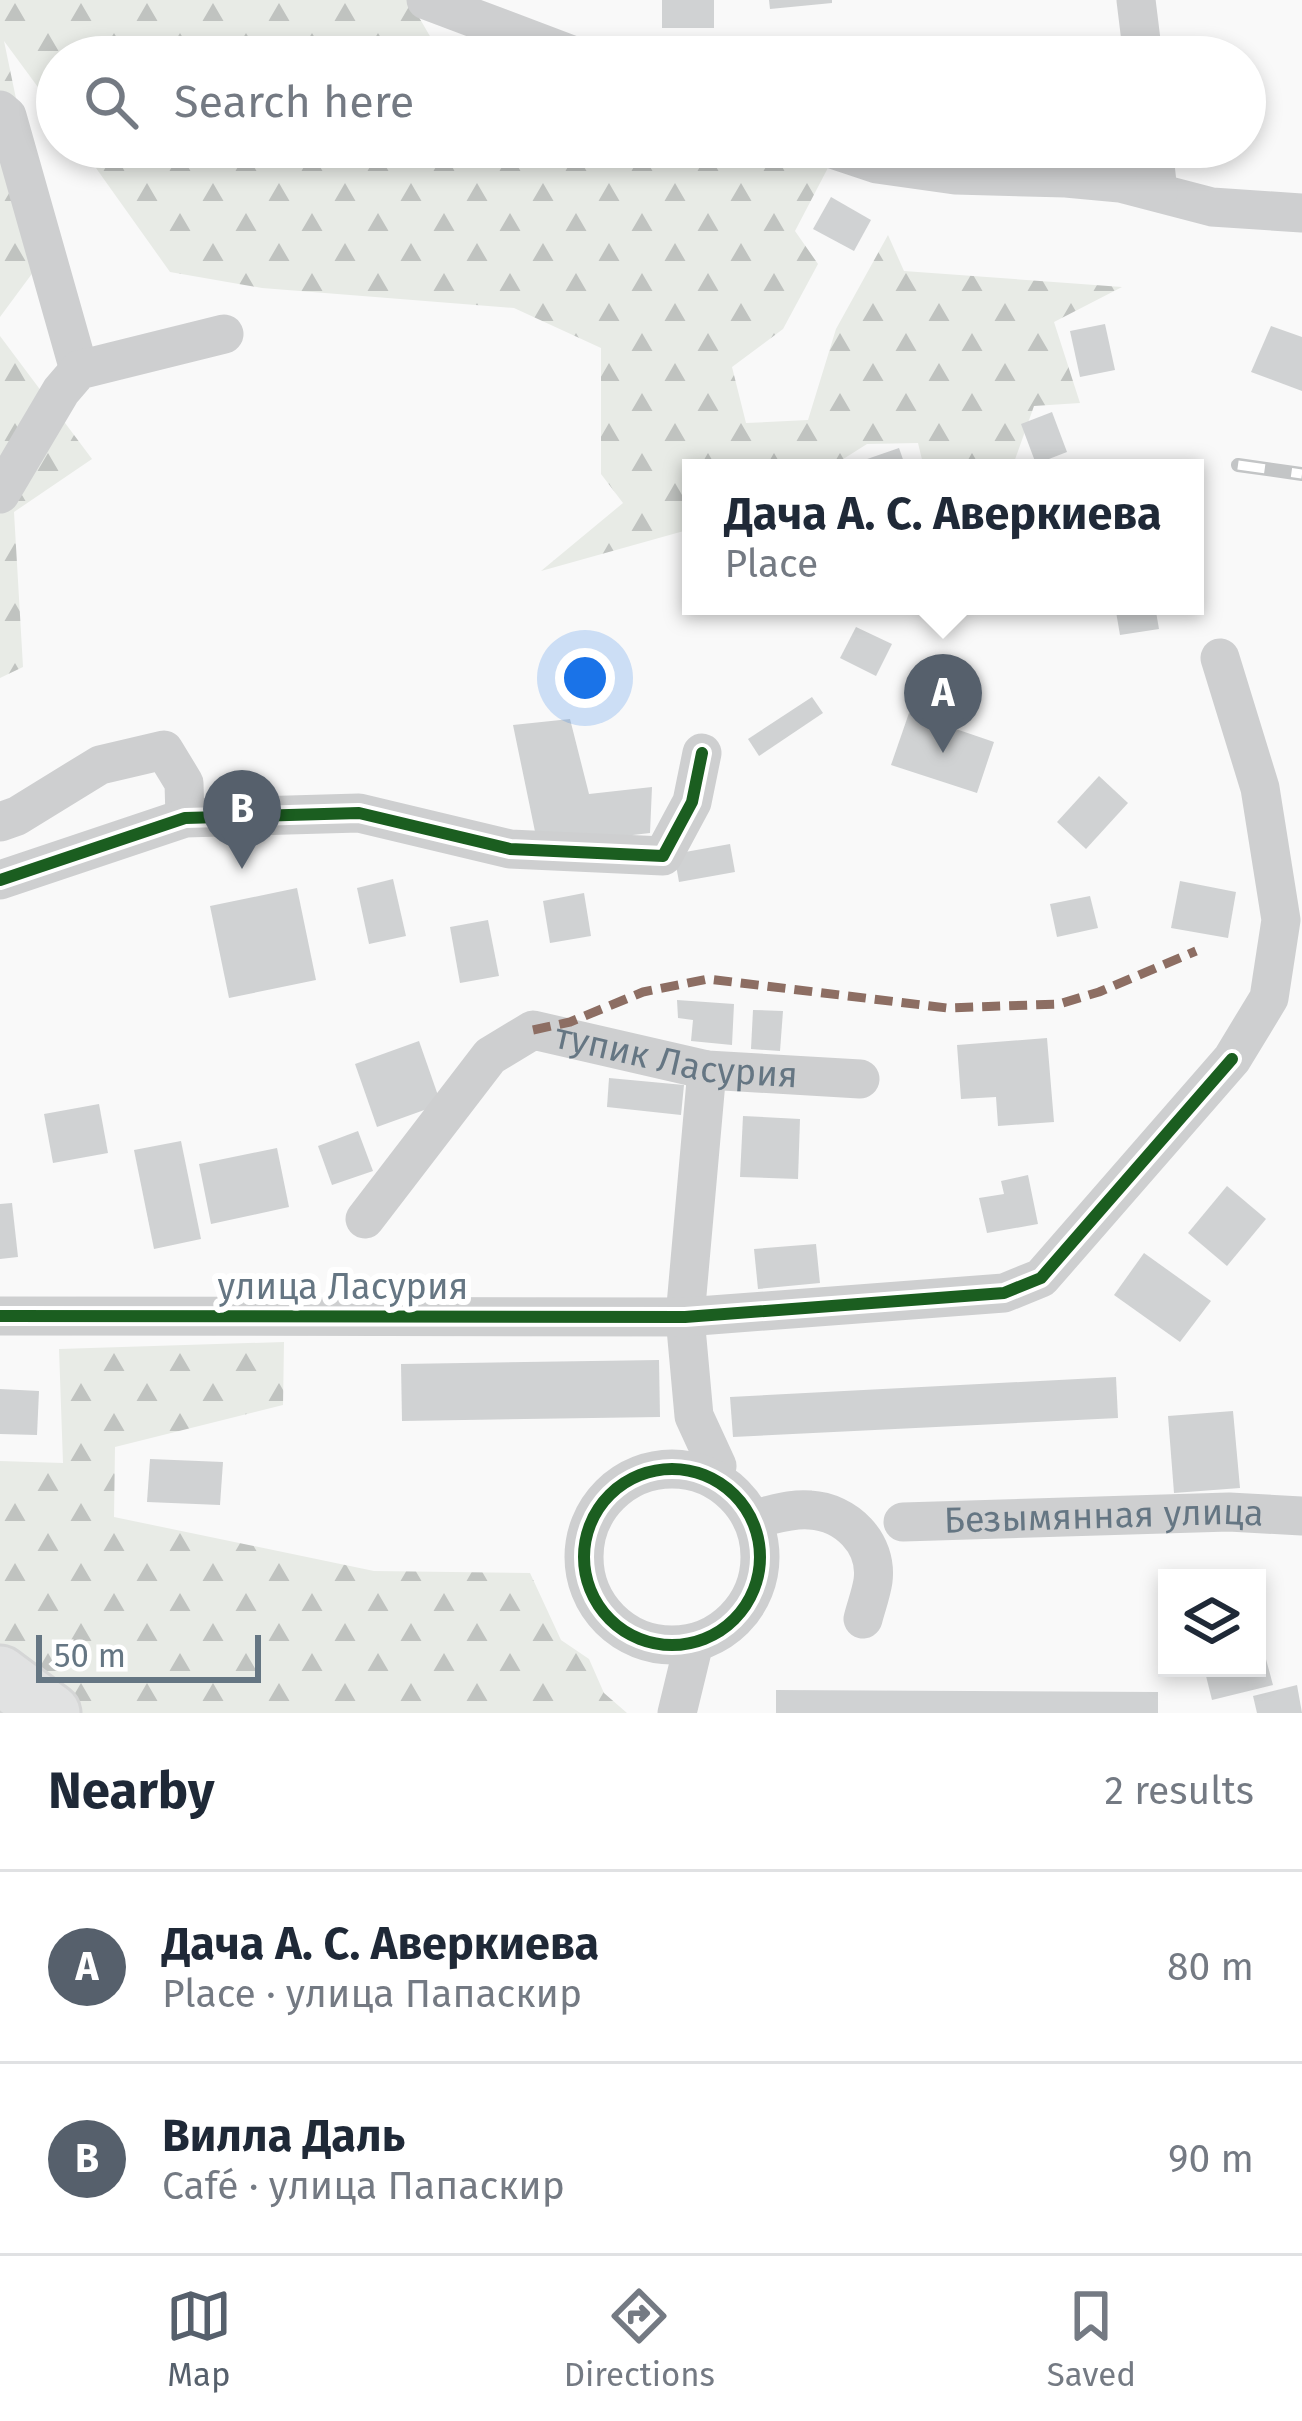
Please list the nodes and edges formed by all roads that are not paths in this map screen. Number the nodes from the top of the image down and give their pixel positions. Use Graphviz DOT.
graph roads {
  1 [pos="426,0"];
  2 [pos="1136,0"];
  3 [pos="522,36"];
  4 [pos="1140,36"];
  5 [pos="0,110"];
  6 [pos="904,168"];
  7 [pos="1155,168"];
  8 [pos="1158,192"];
  9 [pos="1302,213"];
  10 [pos="224,334"];
  11 [pos="79,370"];
  12 [pos="0,494"];
  13 [pos="1220,658"];
  14 [pos="702,753"];
  15 [pos="185,818"];
  16 [pos="0,823"];
  17 [pos="0,880"];
  18 [pos="707,1070"];
  19 [pos="860,1079"];
  20 [pos="365,1219"];
  21 [pos="0,1316"];
  22 [pos="685,1317"];
  23 [pos="713,1478"];
  24 [pos="1302,1516"];
  25 [pos="752,1519"];
  26 [pos="903,1522"];
  27 [pos="863,1619"];
  28 [pos="694,1643"];
  29 [pos="0,1676"];
  30 [pos="51,1713"];
  31 [pos="677,1713"];
  1 -- 3 [label="street"];
  2 -- 4 [label="street"];
  5 -- 11 [label="street"];
  6 -- 8 [label="street"];
  7 -- 8 [label="street"];
  8 -- 9 [label="street"];
  10 -- 11 [label="street"];
  11 -- 12 [label="street"];
  13 -- 22 [label="street, улица Ласурия"];
  14 -- 15 [label="street"];
  15 -- 16 [label="street"];
  15 -- 17 [label="street"];
  18 -- 19 [label="street, тупик Ласурия"];
  18 -- 20 [label="street, тупик Ласурия"];
  18 -- 22 [label="street"];
  21 -- 22 [label="street, улица Ласурия"];
  22 -- 23 [label="street"];
  23 -- 25 [label="street"];
  23 -- 28 [label="street"];
  24 -- 26 [label="street, Безымянная улица"];
  25 -- 27 [label="street"];
  25 -- 28 [label="street"];
  28 -- 31 [label="street"];
  29 -- 30 [label="highway"];
}
